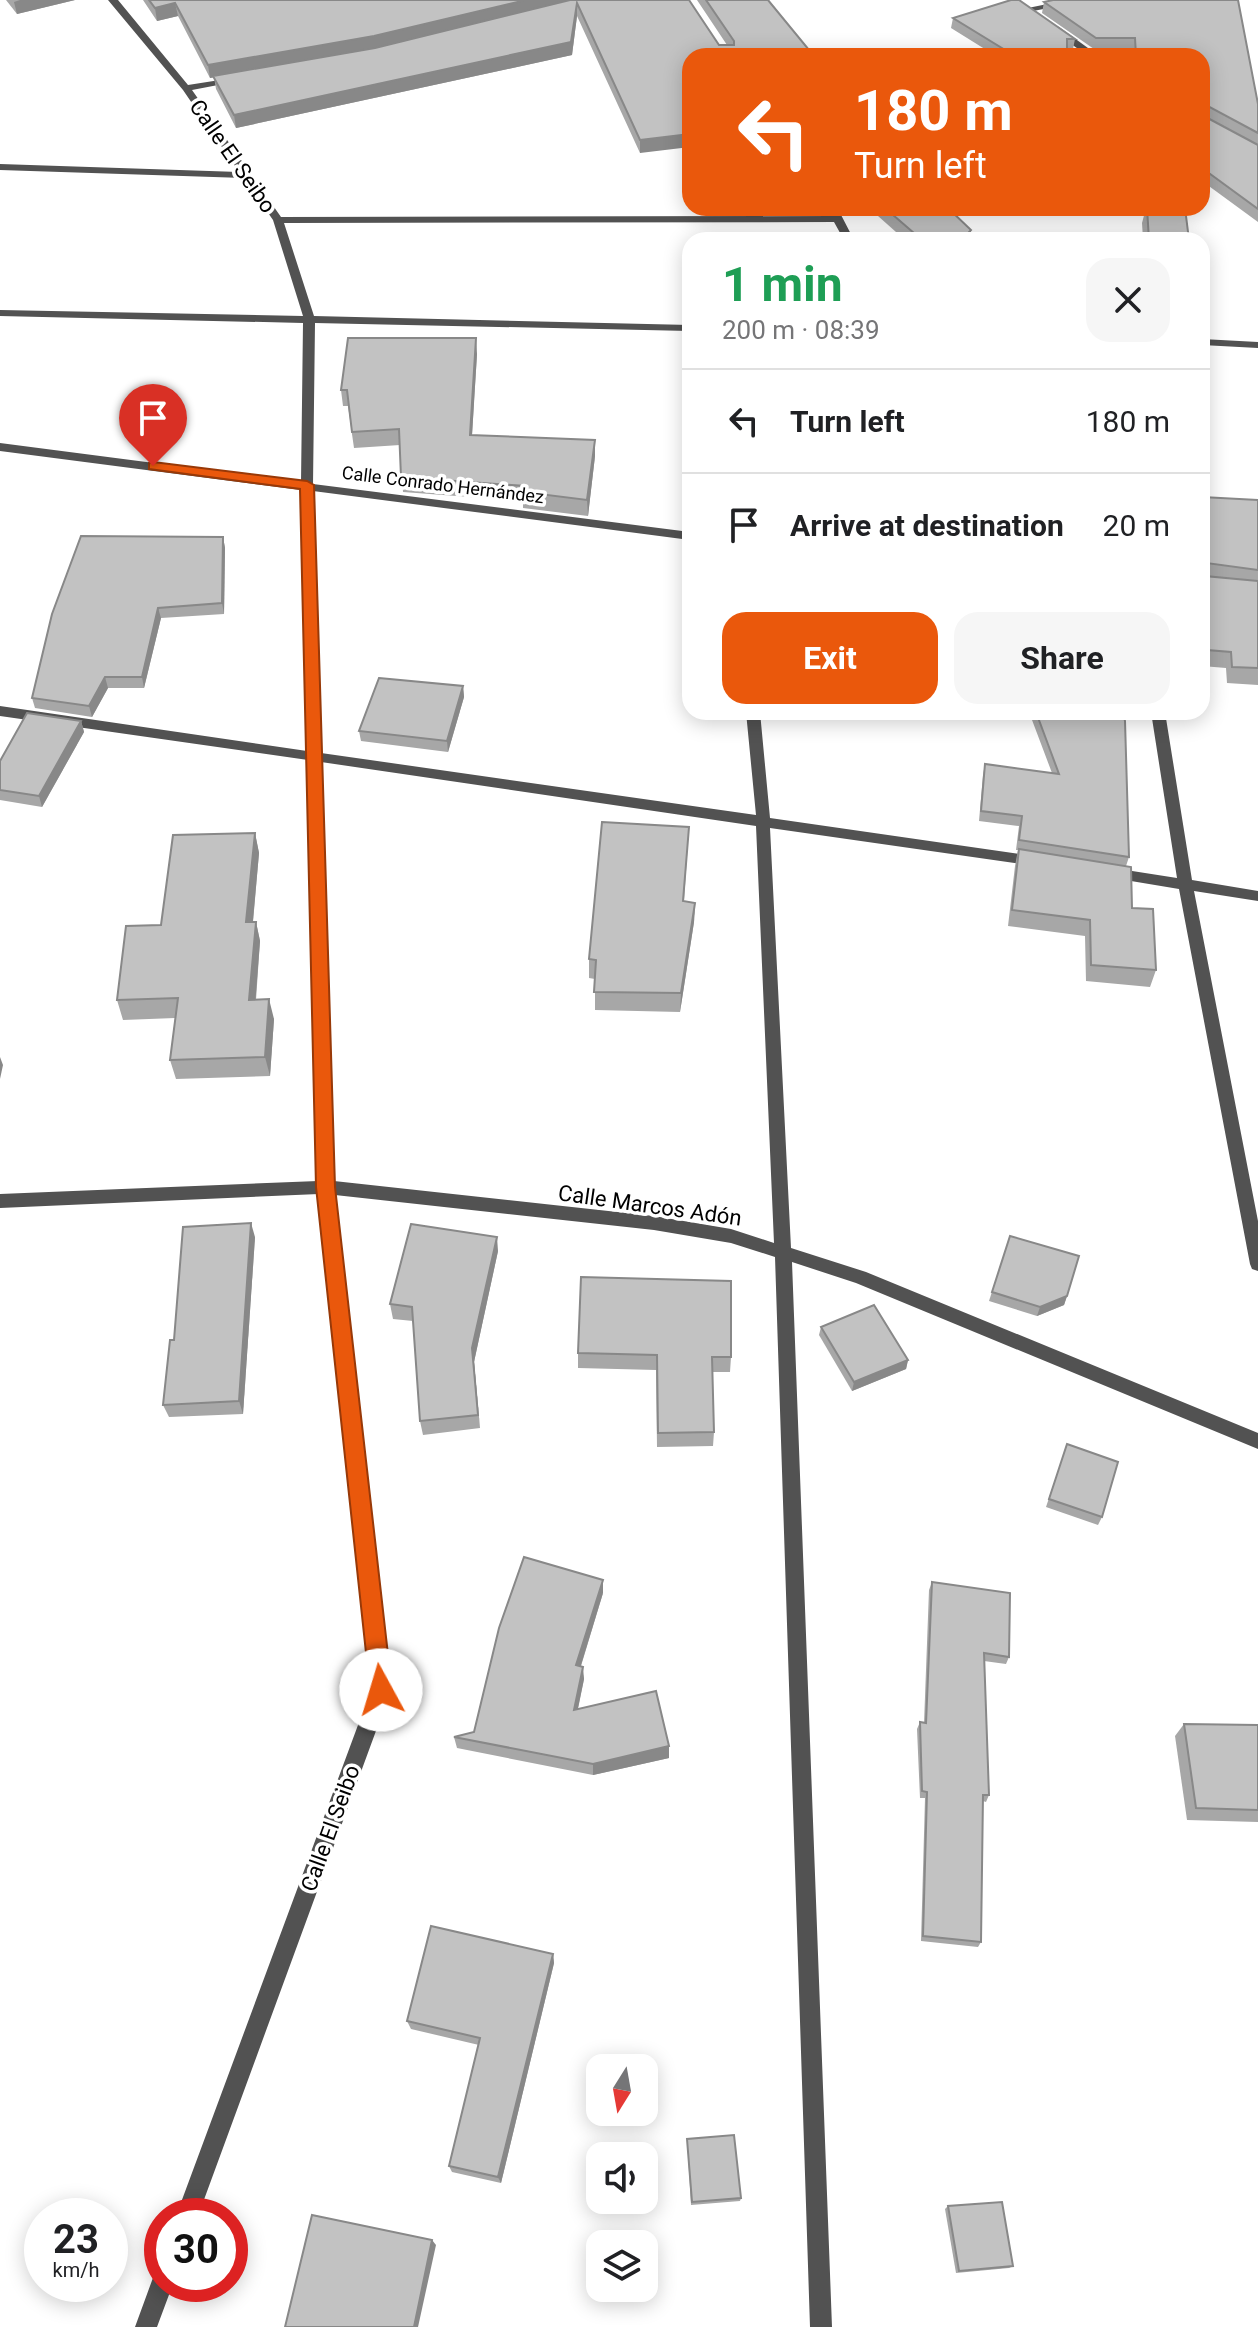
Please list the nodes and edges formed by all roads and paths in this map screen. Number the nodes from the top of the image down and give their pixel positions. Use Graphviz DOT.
graph roads {
  1 [pos="113,0"];
  2 [pos="1085,0"];
  3 [pos="1039,17"];
  4 [pos="1050,25"];
  5 [pos="1083,48"];
  6 [pos="245,78"];
  7 [pos="186,88"];
  8 [pos="0,167"];
  9 [pos="245,175"];
  10 [pos="837,216"];
  11 [pos="839,219"];
  12 [pos="278,220"];
  13 [pos="845,232"];
  14 [pos="0,313"];
  15 [pos="309,319"];
  16 [pos="682,328"];
  17 [pos="1210,342"];
  18 [pos="1258,345"];
  19 [pos="0,447"];
  20 [pos="307,485"];
  21 [pos="682,535"];
  22 [pos="0,711"];
  23 [pos="754,720"];
  24 [pos="1159,720"];
  25 [pos="313,758"];
  26 [pos="763,819"];
  27 [pos="1044,862"];
  28 [pos="1091,870"];
  29 [pos="1185,884"];
  30 [pos="1258,896"];
  31 [pos="326,1187"];
  32 [pos="0,1201"];
  33 [pos="783,1251"];
  34 [pos="1258,1264"];
  35 [pos="1258,1441"];
  36 [pos="194,2198"];
  37 [pos="155,2302"];
  38 [pos="146,2327"];
  39 [pos="821,2327"];
  1 -- 7 [label="street, Calle El Seibo"];
  2 -- 3 [label="street"];
  4 -- 5 [label="street"];
  6 -- 7 [label="street"];
  7 -- 9 [label="street, Calle El Seibo"];
  8 -- 9 [label="street"];
  9 -- 12 [label="street, Calle El Seibo"];
  10 -- 11 [label="street"];
  11 -- 12 [label="street"];
  11 -- 13 [label="street"];
  12 -- 15 [label="street, Calle El Seibo"];
  14 -- 15 [label="street"];
  15 -- 16 [label="street"];
  15 -- 20 [label="street, Calle El Seibo"];
  17 -- 18 [label="street"];
  19 -- 20 [label="street, Calle Conrado Hernández"];
  20 -- 21 [label="street, Calle Conrado Hernández"];
  20 -- 25 [label="street, Calle El Seibo"];
  22 -- 25 [label="street"];
  23 -- 26 [label="street"];
  24 -- 29 [label="street"];
  25 -- 26 [label="street"];
  25 -- 31 [label="street, Calle El Seibo"];
  26 -- 27 [label="street"];
  26 -- 33 [label="street"];
  28 -- 29 [label="street"];
  29 -- 30 [label="street"];
  29 -- 34 [label="street"];
  31 -- 32 [label="street, Calle Marcos Adón"];
  31 -- 33 [label="street, Calle Marcos Adón"];
  31 -- 36 [label="street, Calle El Seibo"];
  33 -- 35 [label="street, Calle Marcos Adón"];
  33 -- 39 [label="street"];
  37 -- 38 [label="street"];
}
